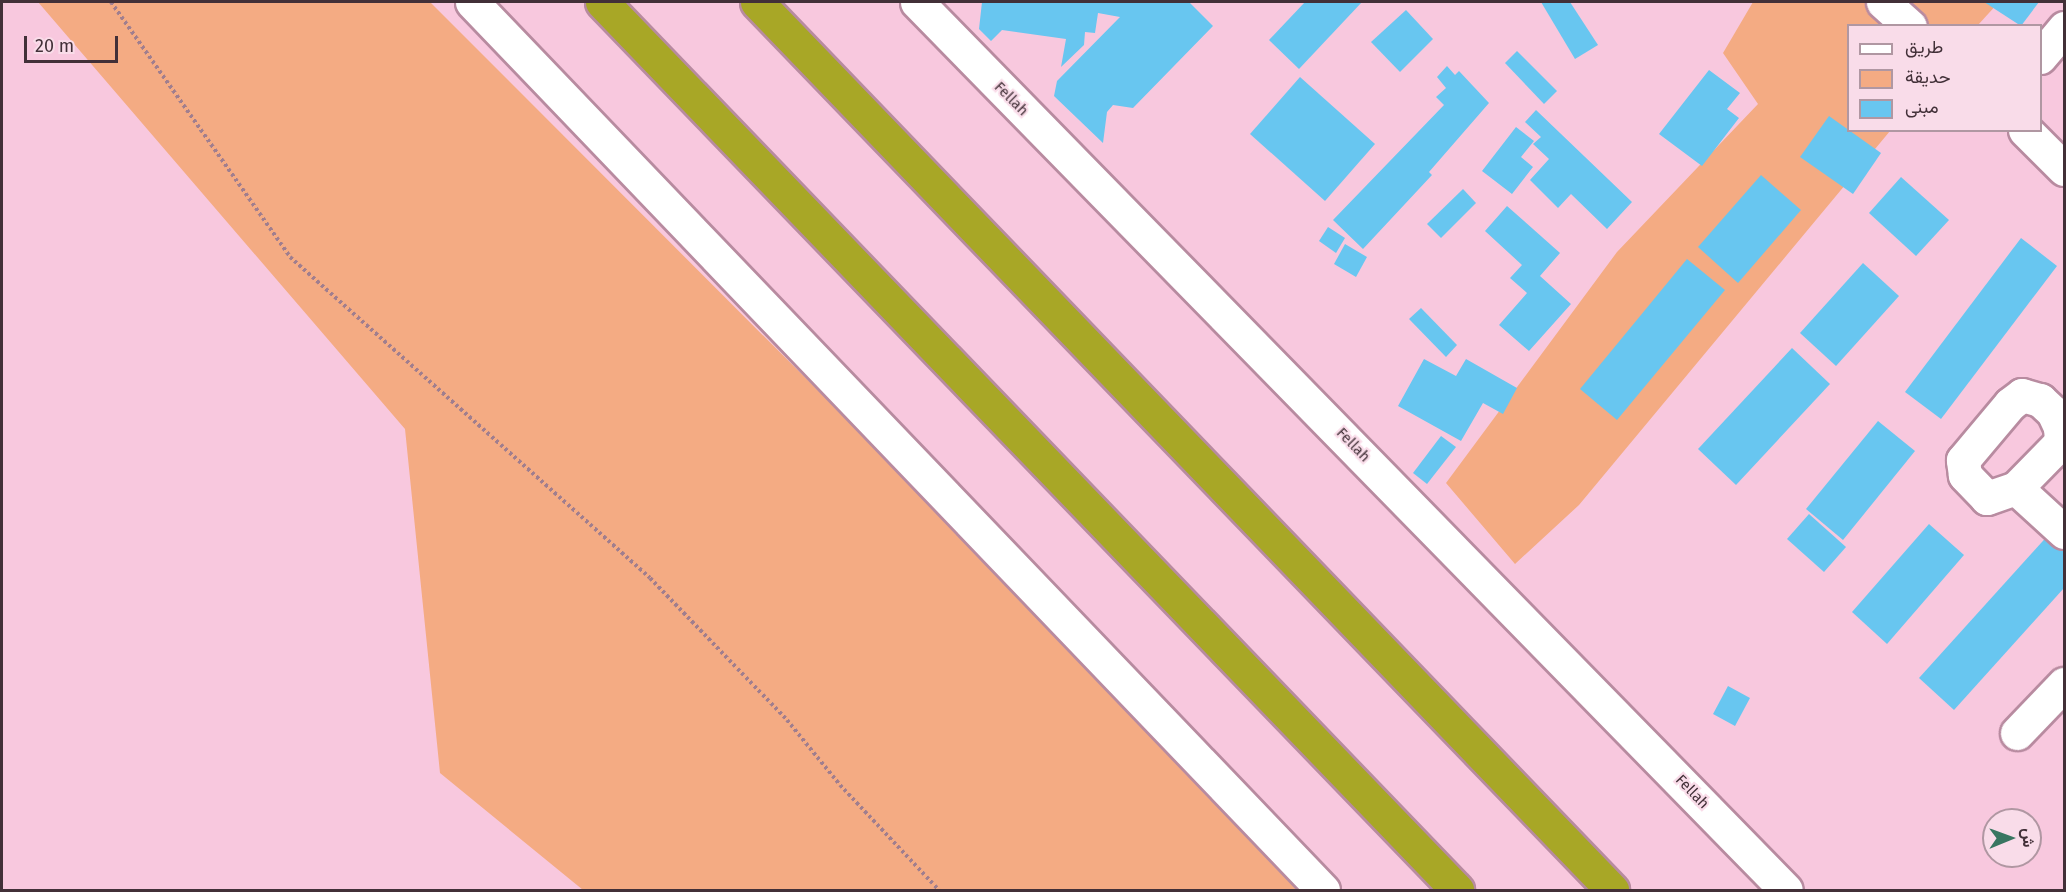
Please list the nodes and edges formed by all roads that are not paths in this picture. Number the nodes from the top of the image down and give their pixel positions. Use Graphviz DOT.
graph roads {
  1 [pos="472,2"];
  2 [pos="602,2"];
  3 [pos="757,2"];
  4 [pos="917,2"];
  5 [pos="1883,2"];
  6 [pos="1908,24"];
  7 [pos="2064,28"];
  8 [pos="2042,55"];
  9 [pos="2027,132"];
  10 [pos="2064,170"];
  11 [pos="2016,488"];
  12 [pos="2064,532"];
  13 [pos="2064,684"];
  14 [pos="2018,733"];
  15 [pos="1323,891"];
  16 [pos="1456,891"];
  17 [pos="1612,891"];
  18 [pos="1786,891"];
  1 -- 15 [label="street"];
  2 -- 16 [label="highway"];
  3 -- 17 [label="highway"];
  4 -- 18 [label="street, Fellah"];
  5 -- 6 [label="street"];
  7 -- 8 [label="street"];
  9 -- 10 [label="street"];
  11 -- 12 [label="street"];
  13 -- 14 [label="street"];
}
